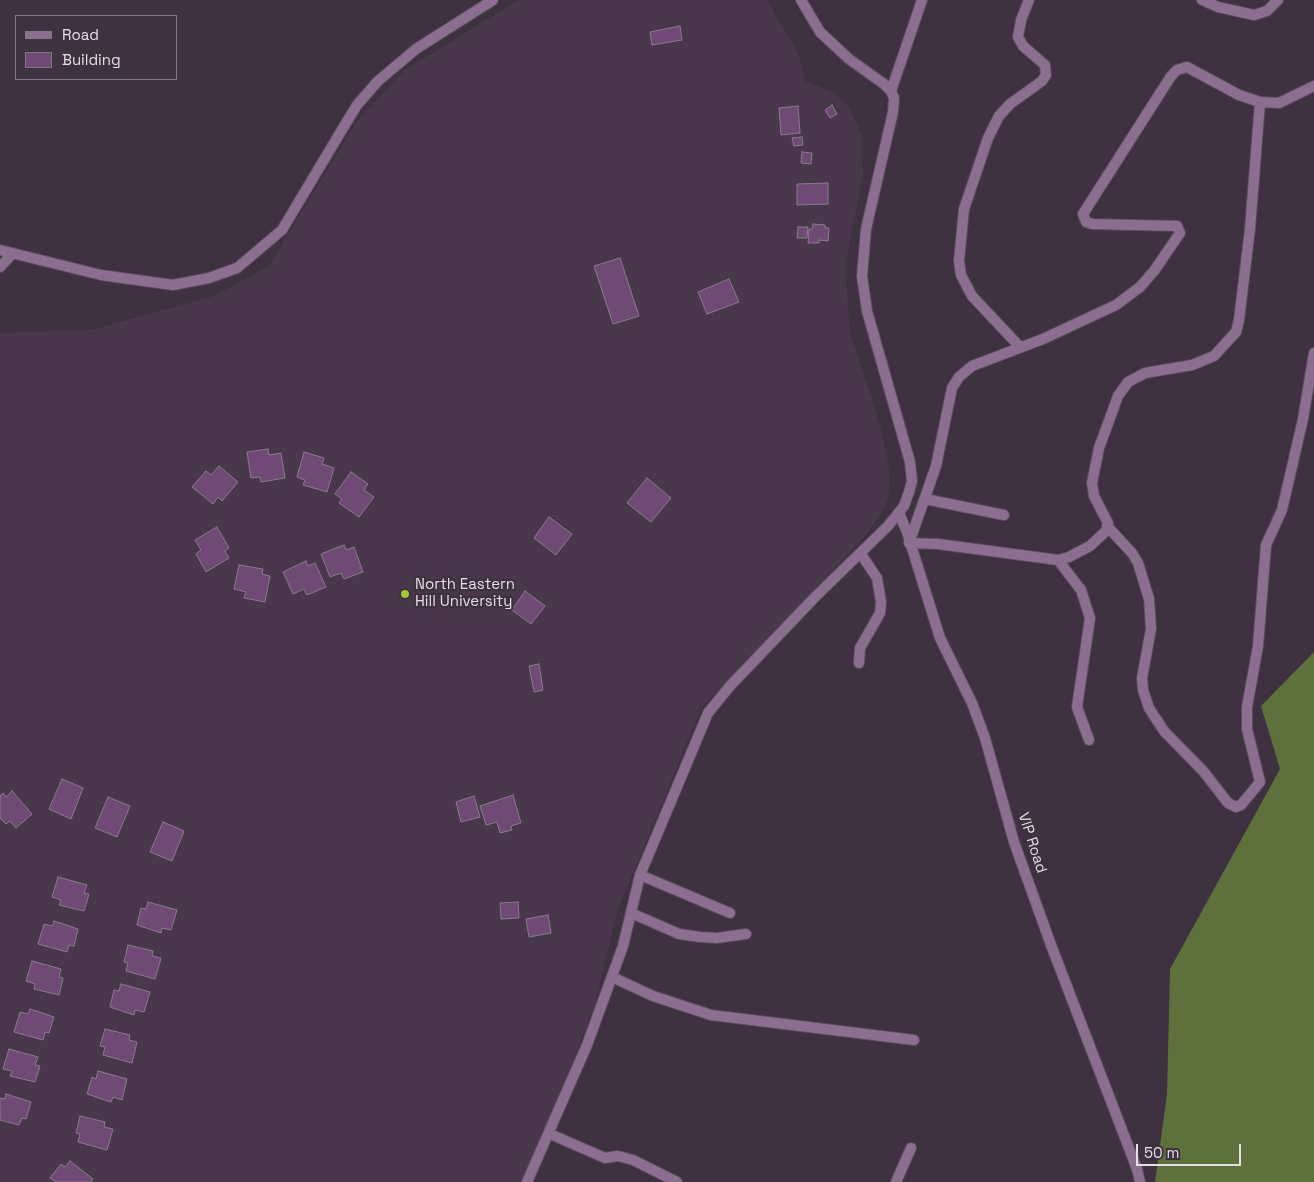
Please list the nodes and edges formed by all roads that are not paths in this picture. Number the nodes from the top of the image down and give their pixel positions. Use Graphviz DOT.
graph roads {
  1 [pos="493,0"];
  2 [pos="801,0"];
  3 [pos="922,0"];
  4 [pos="1029,0"];
  5 [pos="1202,0"];
  6 [pos="1278,0"];
  7 [pos="1314,86"];
  8 [pos="891,91"];
  9 [pos="1260,102"];
  10 [pos="0,250"];
  11 [pos="12,254"];
  12 [pos="0,267"];
  13 [pos="1020,347"];
  14 [pos="1314,353"];
  15 [pos="925,499"];
  16 [pos="899,513"];
  17 [pos="1004,514"];
  18 [pos="1107,526"];
  19 [pos="910,543"];
  20 [pos="861,554"];
  21 [pos="1058,560"];
  22 [pos="859,663"];
  23 [pos="1089,740"];
  24 [pos="640,875"];
  25 [pos="631,913"];
  26 [pos="730,913"];
  27 [pos="746,934"];
  28 [pos="612,977"];
  29 [pos="914,1040"];
  30 [pos="550,1134"];
  31 [pos="911,1148"];
  32 [pos="527,1182"];
  33 [pos="677,1182"];
  34 [pos="896,1182"];
  35 [pos="1140,1182"];
  1 -- 11 [label="street"];
  2 -- 8 [label="street"];
  3 -- 8 [label="street"];
  4 -- 13 [label="street"];
  5 -- 6 [label="street"];
  7 -- 9 [label="street"];
  8 -- 16 [label="street"];
  9 -- 13 [label="street"];
  9 -- 18 [label="street"];
  10 -- 11 [label="street"];
  11 -- 12 [label="street"];
  13 -- 15 [label="street"];
  14 -- 18 [label="street"];
  15 -- 17 [label="street"];
  15 -- 19 [label="street"];
  16 -- 19 [label="street, VIP Road"];
  16 -- 20 [label="street"];
  18 -- 21 [label="street"];
  19 -- 21 [label="street"];
  19 -- 35 [label="street, VIP Road"];
  20 -- 22 [label="street"];
  20 -- 24 [label="street"];
  21 -- 23 [label="street"];
  24 -- 25 [label="street"];
  24 -- 26 [label="street"];
  25 -- 27 [label="street"];
  25 -- 28 [label="street"];
  28 -- 29 [label="street"];
  28 -- 30 [label="street"];
  30 -- 32 [label="street"];
  30 -- 33 [label="street"];
  31 -- 34 [label="street"];
}
